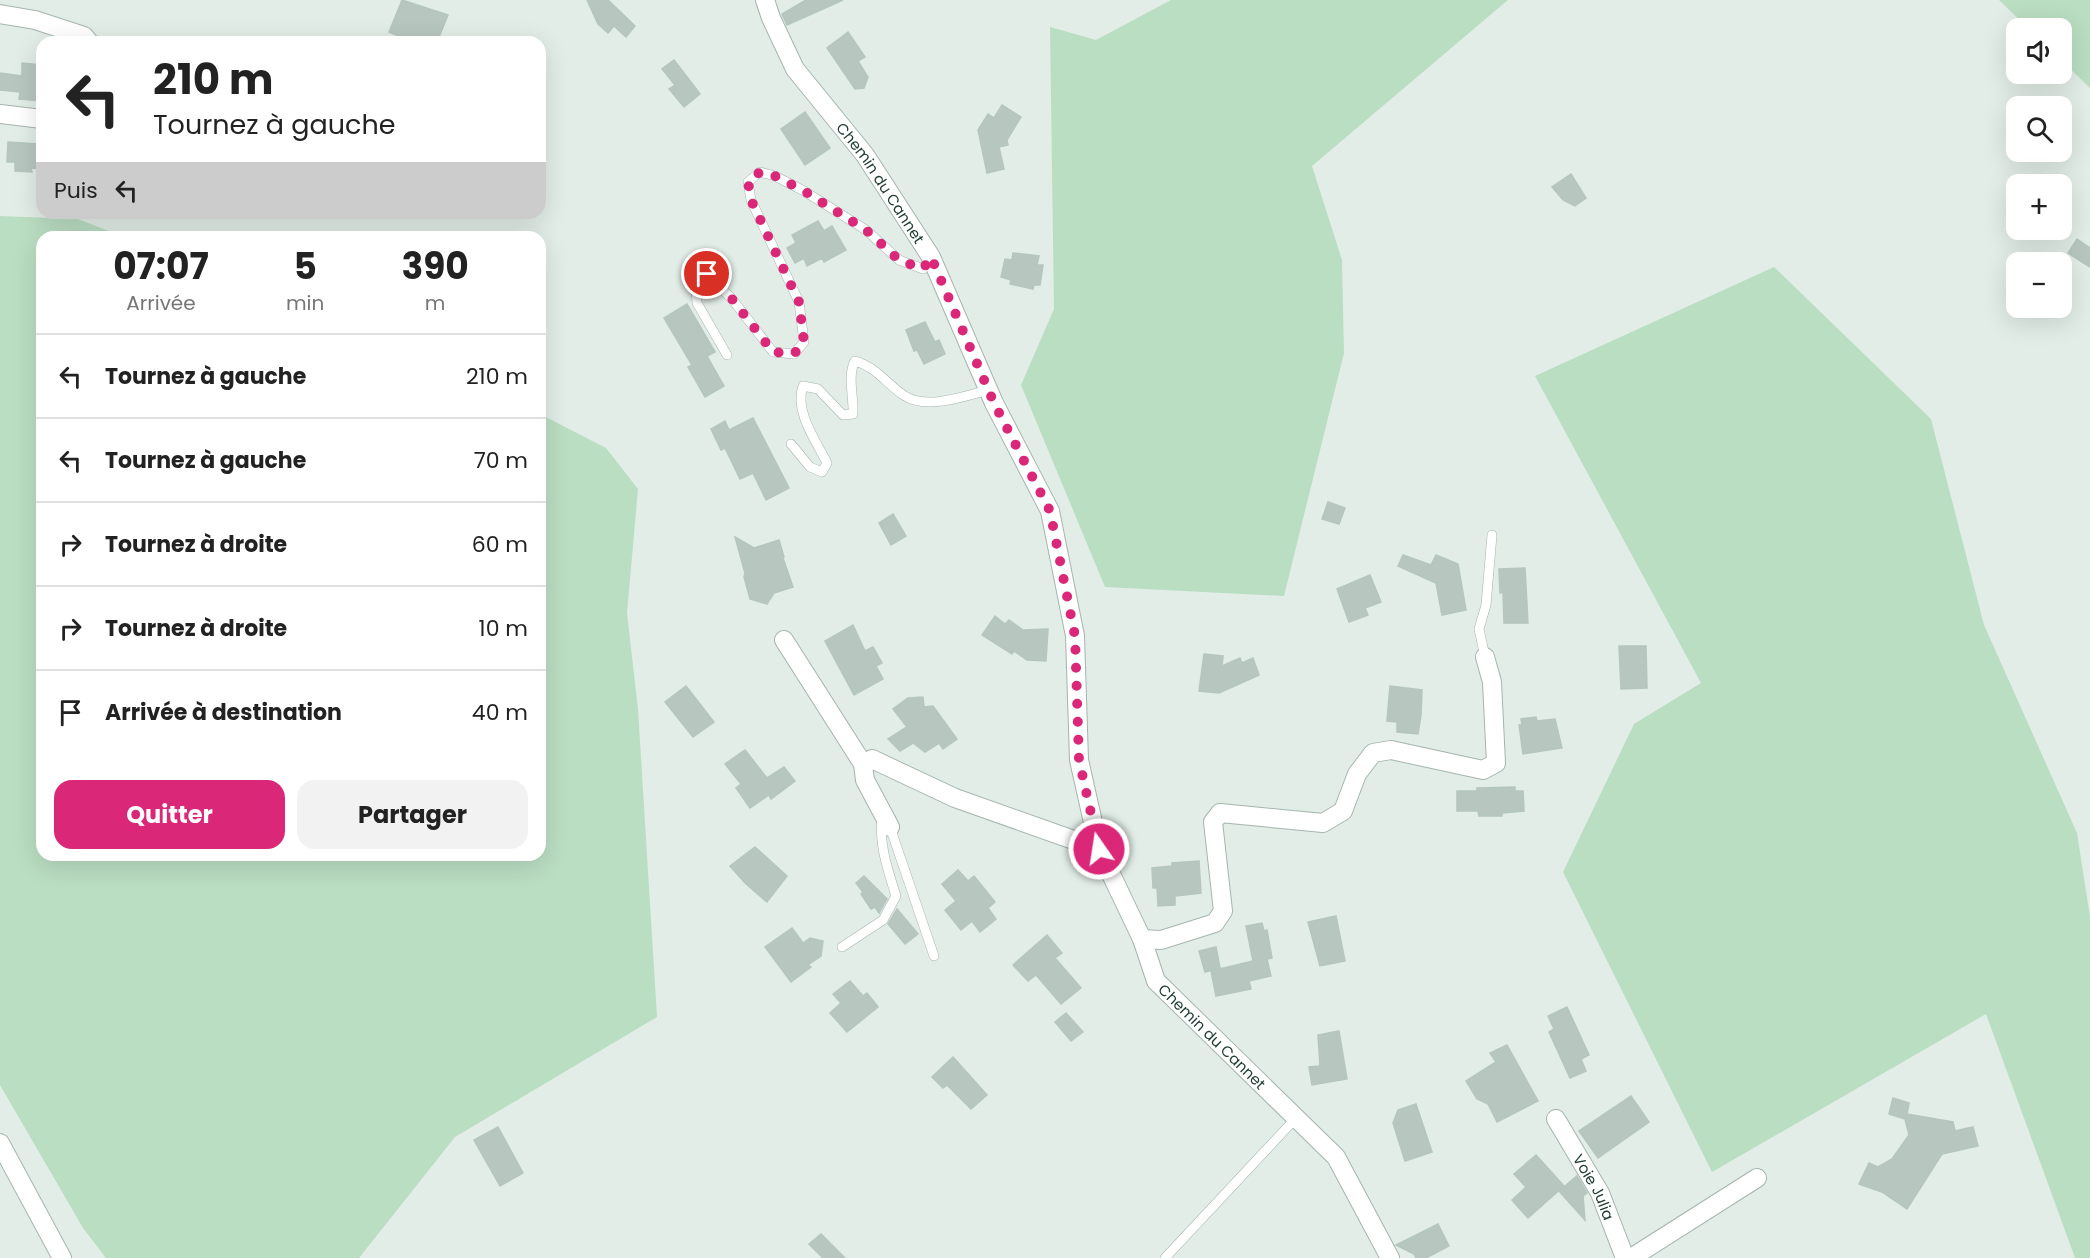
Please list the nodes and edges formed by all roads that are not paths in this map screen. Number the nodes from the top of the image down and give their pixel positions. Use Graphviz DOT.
graph roads {
  1 [pos="765,0"];
  2 [pos="0,14"];
  3 [pos="84,36"];
  4 [pos="0,114"];
  5 [pos="36,118"];
  6 [pos="931,257"];
  7 [pos="727,355"];
  8 [pos="988,390"];
  9 [pos="791,444"];
  10 [pos="1492,535"];
  11 [pos="783,640"];
  12 [pos="1485,657"];
  13 [pos="863,764"];
  14 [pos="886,820"];
  15 [pos="1099,849"];
  16 [pos="1142,939"];
  17 [pos="842,947"];
  18 [pos="934,956"];
  19 [pos="1296,1118"];
  20 [pos="1556,1119"];
  21 [pos="0,1143"];
  22 [pos="1757,1178"];
  23 [pos="62,1258"];
  24 [pos="1165,1258"];
  25 [pos="1390,1258"];
  26 [pos="1625,1258"];
  27 [pos="1631,1258"];
  1 -- 6 [label="street, Chemin du Cannet"];
  2 -- 3 [label="street"];
  4 -- 5 [label="street"];
  6 -- 7 [label="lane"];
  6 -- 8 [label="street, Chemin du Cannet"];
  8 -- 9 [label="lane"];
  8 -- 15 [label="street, Chemin du Cannet"];
  10 -- 12 [label="lane"];
  11 -- 13 [label="street"];
  12 -- 16 [label="street"];
  13 -- 14 [label="street"];
  13 -- 15 [label="street"];
  14 -- 17 [label="lane"];
  14 -- 18 [label="lane"];
  15 -- 16 [label="street, Chemin du Cannet"];
  16 -- 19 [label="street, Chemin du Cannet"];
  19 -- 24 [label="lane"];
  19 -- 25 [label="street, Chemin du Cannet"];
  20 -- 26 [label="street, Voie Julia"];
  21 -- 23 [label="street"];
  22 -- 27 [label="street"];
}
